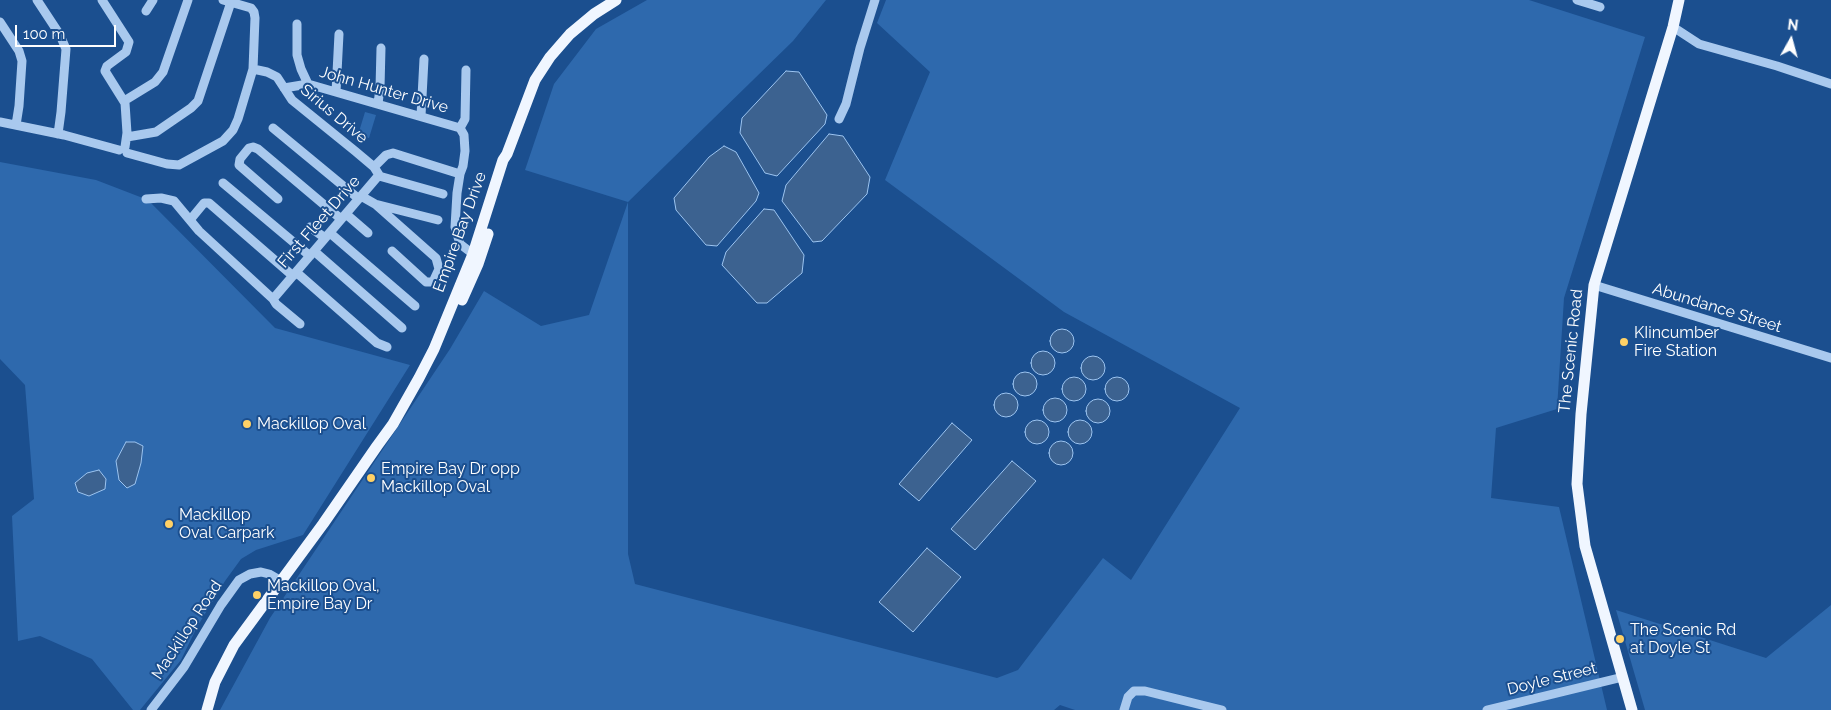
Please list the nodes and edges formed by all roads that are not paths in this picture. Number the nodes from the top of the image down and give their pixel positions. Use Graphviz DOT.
graph roads {
  1 [pos="38,0"];
  2 [pos="102,0"];
  3 [pos="153,0"];
  4 [pos="188,0"];
  5 [pos="616,0"];
  6 [pos="875,0"];
  7 [pos="1576,0"];
  8 [pos="1679,0"];
  9 [pos="227,1"];
  10 [pos="1600,7"];
  11 [pos="146,11"];
  12 [pos="0,22"];
  13 [pos="297,24"];
  14 [pos="1673,27"];
  15 [pos="339,34"];
  16 [pos="381,48"];
  17 [pos="424,59"];
  18 [pos="253,69"];
  19 [pos="466,70"];
  20 [pos="308,84"];
  21 [pos="1831,84"];
  22 [pos="284,88"];
  23 [pos="336,92"];
  24 [pos="124,101"];
  25 [pos="378,104"];
  26 [pos="421,116"];
  27 [pos="839,119"];
  28 [pos="0,122"];
  29 [pos="16,125"];
  30 [pos="272,128"];
  31 [pos="460,128"];
  32 [pos="58,134"];
  33 [pos="127,137"];
  34 [pos="124,150"];
  35 [pos="506,154"];
  36 [pos="374,167"];
  37 [pos="460,174"];
  38 [pos="378,176"];
  39 [pos="223,183"];
  40 [pos="443,194"];
  41 [pos="278,198"];
  42 [pos="360,198"];
  43 [pos="146,199"];
  44 [pos="375,204"];
  45 [pos="344,217"];
  46 [pos="190,220"];
  47 [pos="438,220"];
  48 [pos="310,227"];
  49 [pos="490,228"];
  50 [pos="368,233"];
  51 [pos="327,236"];
  52 [pos="392,251"];
  53 [pos="312,254"];
  54 [pos="474,254"];
  55 [pos="294,274"];
  56 [pos="470,283"];
  57 [pos="1594,285"];
  58 [pos="273,299"];
  59 [pos="415,306"];
  60 [pos="300,324"];
  61 [pos="402,328"];
  62 [pos="387,347"];
  63 [pos="434,349"];
  64 [pos="1831,358"];
  65 [pos="281,581"];
  66 [pos="1623,677"];
  67 [pos="151,710"];
  68 [pos="206,710"];
  69 [pos="1124,710"];
  70 [pos="1222,710"];
  71 [pos="1487,710"];
  72 [pos="1632,710"];
  1 -- 32 [label="street"];
  2 -- 24 [label="street"];
  3 -- 11 [label="street"];
  4 -- 24 [label="street"];
  5 -- 35 [label="main road, Empire Bay Drive"];
  6 -- 27 [label="street"];
  7 -- 10 [label="street"];
  8 -- 14 [label="main road, The Scenic Road"];
  9 -- 18 [label="street"];
  9 -- 33 [label="street"];
  12 -- 29 [label="street"];
  13 -- 20 [label="street"];
  14 -- 21 [label="street"];
  14 -- 57 [label="main road, The Scenic Road"];
  15 -- 23 [label="street"];
  16 -- 25 [label="street"];
  17 -- 26 [label="street"];
  18 -- 22 [label="street, Sirius Drive"];
  18 -- 34 [label="street"];
  19 -- 31 [label="street"];
  20 -- 22 [label="street, John Hunter Drive"];
  20 -- 23 [label="street, John Hunter Drive"];
  22 -- 36 [label="street, Sirius Drive"];
  23 -- 25 [label="street, John Hunter Drive"];
  24 -- 33 [label="street"];
  25 -- 26 [label="street, John Hunter Drive"];
  26 -- 31 [label="street, John Hunter Drive"];
  28 -- 29 [label="street"];
  29 -- 32 [label="street"];
  30 -- 42 [label="street"];
  31 -- 37 [label="street, John Hunter Drive"];
  32 -- 34 [label="street"];
  33 -- 34 [label="street"];
  35 -- 49 [label="main road, Empire Bay Drive"];
  35 -- 54 [label="main road, Empire Bay Drive"];
  36 -- 37 [label="street, First Fleet Drive"];
  36 -- 38 [label="street, First Fleet Drive"];
  37 -- 54 [label="street, John Hunter Drive"];
  38 -- 40 [label="street"];
  38 -- 42 [label="street, First Fleet Drive"];
  39 -- 53 [label="street"];
  41 -- 45 [label="street"];
  42 -- 44 [label="street"];
  42 -- 45 [label="street, First Fleet Drive"];
  43 -- 46 [label="street"];
  44 -- 47 [label="street"];
  44 -- 52 [label="street"];
  45 -- 50 [label="street"];
  45 -- 51 [label="street, First Fleet Drive"];
  46 -- 55 [label="street"];
  46 -- 58 [label="street"];
  48 -- 51 [label="street"];
  49 -- 54 [label="main road"];
  49 -- 56 [label="main road, Empire Bay Drive"];
  51 -- 53 [label="street, First Fleet Drive"];
  51 -- 59 [label="street"];
  53 -- 55 [label="street, First Fleet Drive"];
  53 -- 61 [label="street"];
  54 -- 56 [label="main road"];
  54 -- 63 [label="main road, Empire Bay Drive"];
  55 -- 58 [label="street, First Fleet Drive"];
  55 -- 62 [label="street"];
  56 -- 63 [label="main road, Empire Bay Drive"];
  57 -- 64 [label="street, Abundance Street"];
  57 -- 66 [label="main road, The Scenic Road"];
  58 -- 60 [label="street"];
  63 -- 65 [label="main road, Empire Bay Drive"];
  65 -- 67 [label="street, Mackillop Road"];
  65 -- 68 [label="main road, Empire Bay Drive"];
  66 -- 71 [label="street, Doyle Street"];
  66 -- 72 [label="main road, The Scenic Road"];
  69 -- 70 [label="street"];
}
